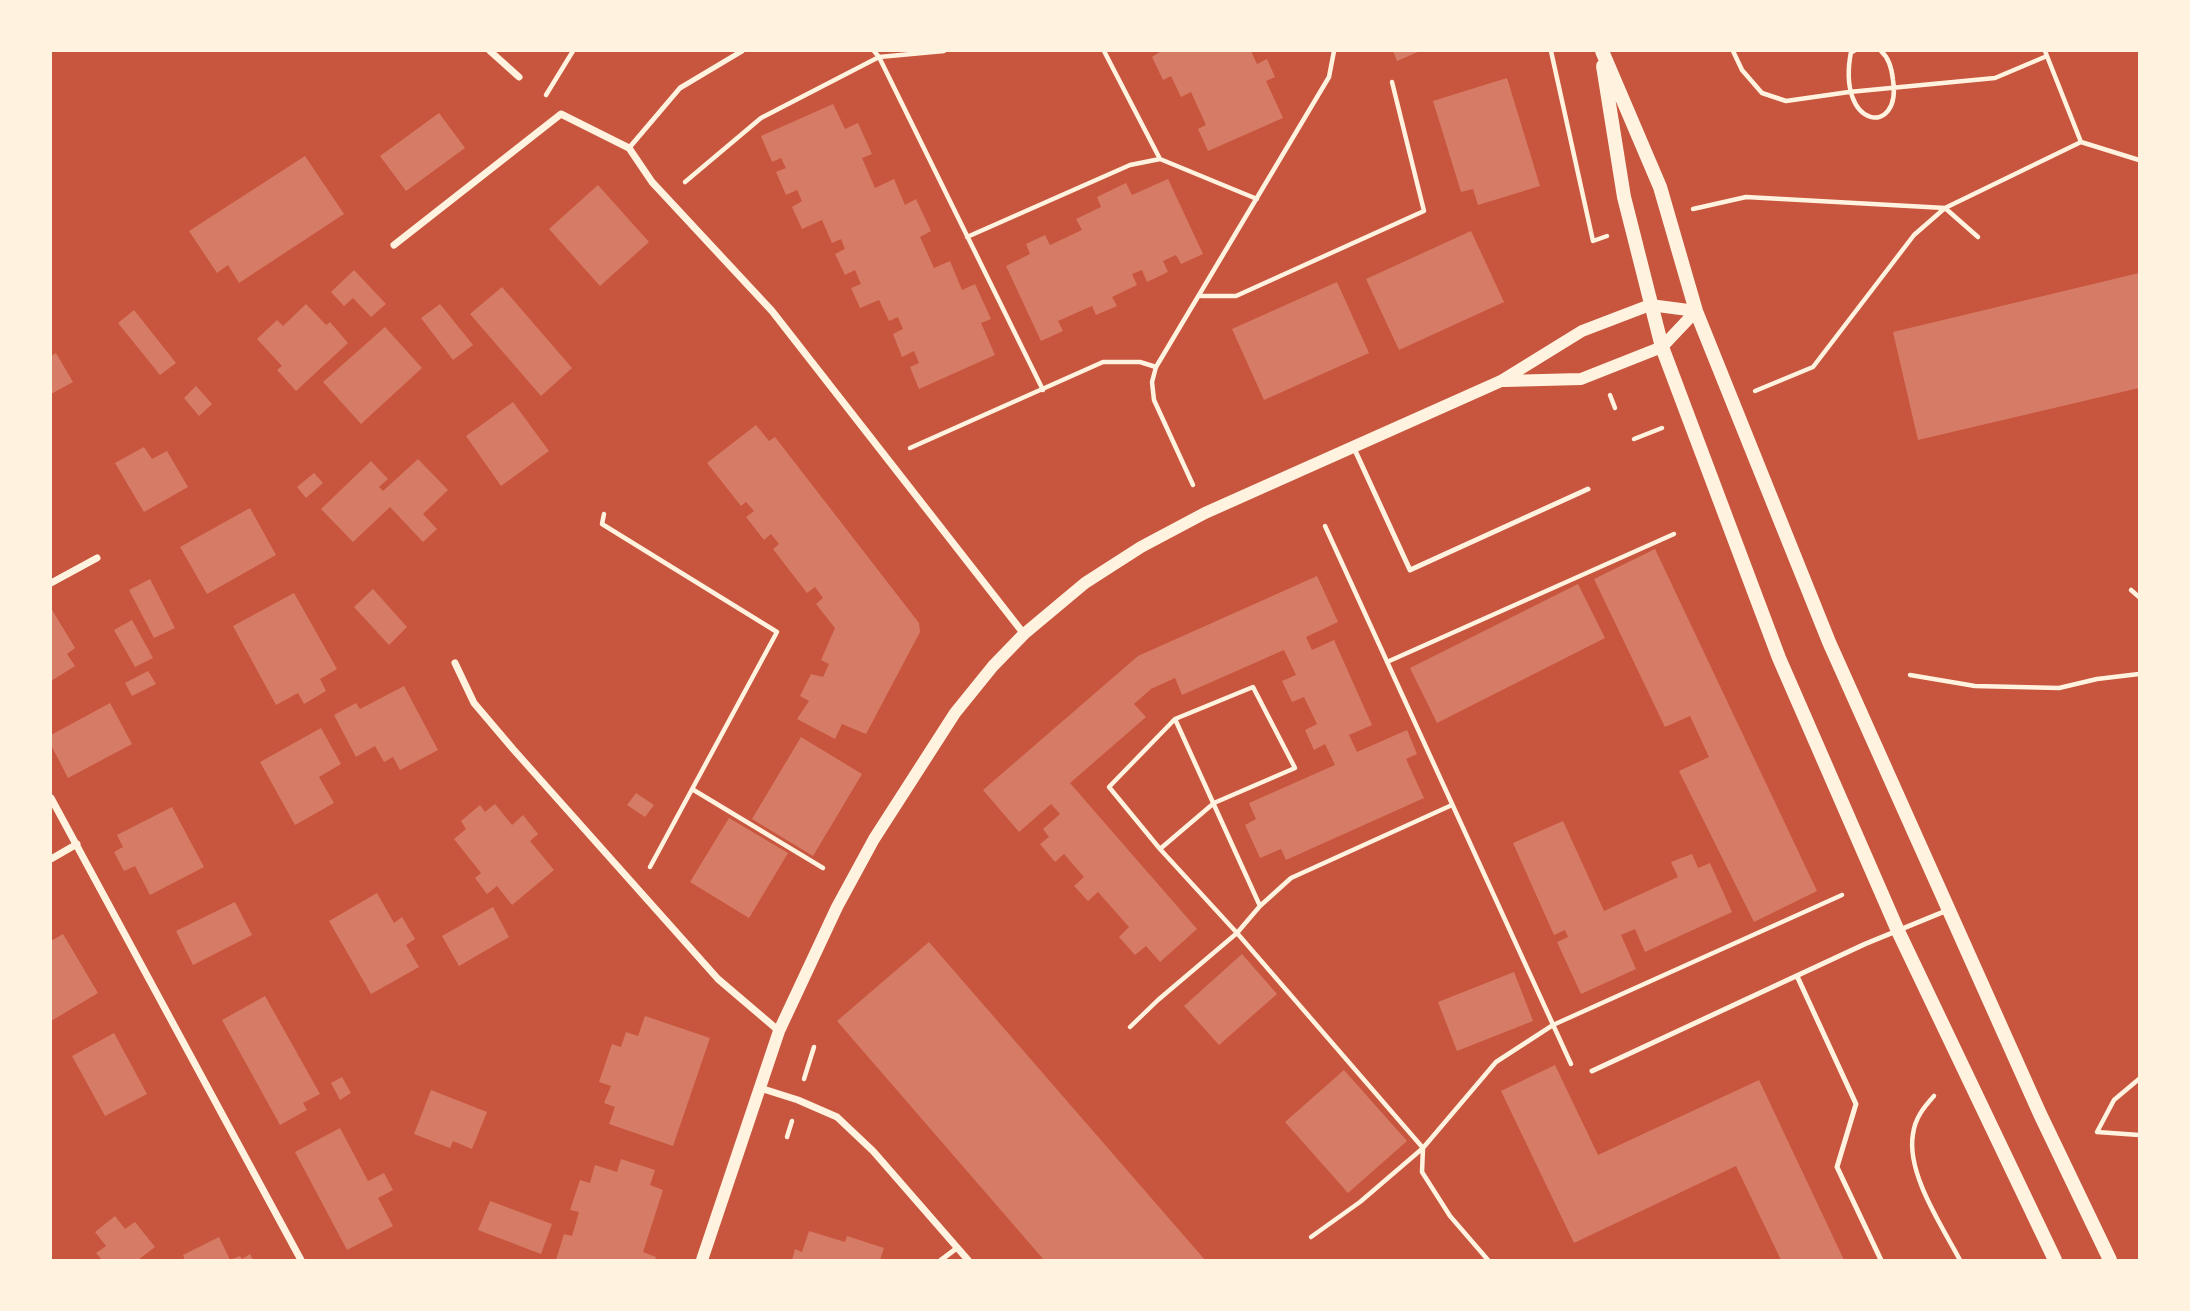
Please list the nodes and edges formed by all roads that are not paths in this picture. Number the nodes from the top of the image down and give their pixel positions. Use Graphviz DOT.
graph roads {
  1 [pos="490,51"];
  2 [pos="742,51"];
  3 [pos="1601,51"];
  4 [pos="519,77"];
  5 [pos="629,148"];
  6 [pos="394,245"];
  7 [pos="1650,305"];
  8 [pos="1696,312"];
  9 [pos="1661,347"];
  10 [pos="1501,381"];
  11 [pos="1353,446"];
  12 [pos="1588,489"];
  13 [pos="97,558"];
  14 [pos="51,583"];
  15 [pos="1024,634"];
  16 [pos="455,663"];
  17 [pos="51,798"];
  18 [pos="77,845"];
  19 [pos="51,859"];
  20 [pos="1948,910"];
  21 [pos="1898,931"];
  22 [pos="1797,976"];
  23 [pos="779,1031"];
  24 [pos="1592,1070"];
  25 [pos="760,1088"];
  26 [pos="957,1248"];
  27 [pos="302,1260"];
  28 [pos="702,1260"];
  29 [pos="941,1260"];
  30 [pos="968,1260"];
  31 [pos="1881,1260"];
  32 [pos="2055,1260"];
  33 [pos="2110,1260"];
  1 -- 4 [label="street"];
  2 -- 5 [label="lane"];
  3 -- 7 [label="main road"];
  3 -- 8 [label="main road"];
  5 -- 6 [label="street"];
  5 -- 15 [label="street"];
  7 -- 8 [label="street"];
  7 -- 9 [label="main road"];
  7 -- 10 [label="street"];
  8 -- 9 [label="street"];
  8 -- 20 [label="main road"];
  9 -- 10 [label="street"];
  9 -- 21 [label="main road"];
  10 -- 11 [label="street"];
  11 -- 12 [label="lane"];
  11 -- 15 [label="street"];
  13 -- 14 [label="street"];
  15 -- 23 [label="street"];
  16 -- 23 [label="street"];
  17 -- 18 [label="street"];
  18 -- 19 [label="street"];
  18 -- 27 [label="street"];
  20 -- 21 [label="lane"];
  20 -- 33 [label="main road"];
  21 -- 22 [label="lane"];
  21 -- 32 [label="main road"];
  22 -- 24 [label="lane"];
  22 -- 31 [label="lane"];
  23 -- 25 [label="street"];
  25 -- 26 [label="street"];
  25 -- 28 [label="street"];
  26 -- 29 [label="lane"];
  26 -- 30 [label="street"];
}
